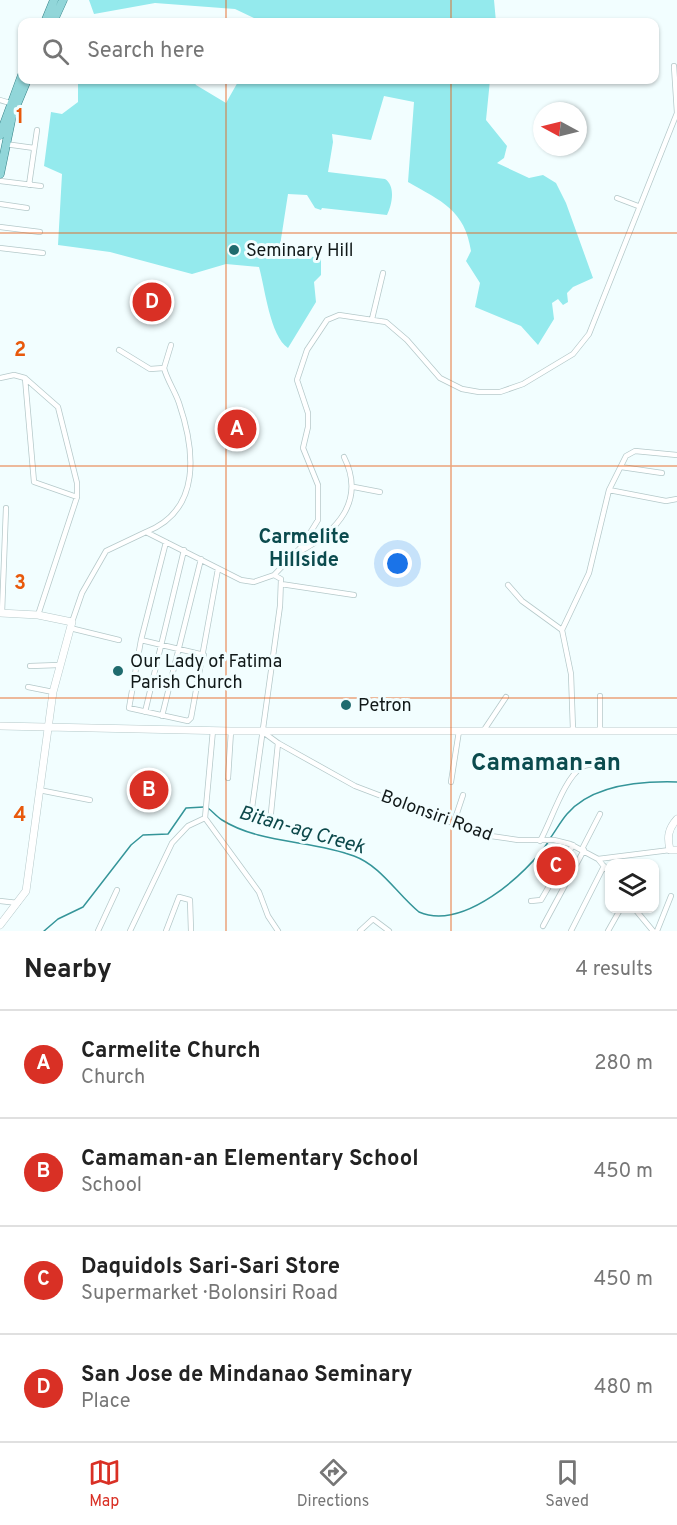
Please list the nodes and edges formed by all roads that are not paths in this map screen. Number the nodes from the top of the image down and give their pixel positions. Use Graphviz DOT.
graph roads {
  1 [pos="58,2"];
  2 [pos="48,18"];
  3 [pos="54,18"];
  4 [pos="674,66"];
  5 [pos="18,84"];
  6 [pos="25,84"];
  7 [pos="0,100"];
  8 [pos="10,104"];
  9 [pos="677,113"];
  10 [pos="9,114"];
  11 [pos="37,130"];
  12 [pos="0,135"];
  13 [pos="5,144"];
  14 [pos="34,148"];
  15 [pos="0,169"];
  16 [pos="0,174"];
  17 [pos="0,181"];
  18 [pos="29,185"];
  19 [pos="41,186"];
  20 [pos="617,198"];
  21 [pos="0,204"];
  22 [pos="638,206"];
  23 [pos="27,208"];
  24 [pos="0,227"];
  25 [pos="40,232"];
  26 [pos="0,248"];
  27 [pos="43,253"];
  28 [pos="383,273"];
  29 [pos="372,319"];
  30 [pos="171,345"];
  31 [pos="119,350"];
  32 [pos="164,368"];
  33 [pos="0,378"];
  34 [pos="25,378"];
  35 [pos="677,455"];
  36 [pos="344,457"];
  37 [pos="621,467"];
  38 [pos="662,473"];
  39 [pos="354,487"];
  40 [pos="609,490"];
  41 [pos="380,492"];
  42 [pos="77,497"];
  43 [pos="677,499"];
  44 [pos="6,508"];
  45 [pos="146,532"];
  46 [pos="166,542"];
  47 [pos="184,550"];
  48 [pos="296,554"];
  49 [pos="201,559"];
  50 [pos="218,569"];
  51 [pos="2,574"];
  52 [pos="274,575"];
  53 [pos="281,584"];
  54 [pos="508,585"];
  55 [pos="354,595"];
  56 [pos="1,613"];
  57 [pos="38,615"];
  58 [pos="71,625"];
  59 [pos="562,630"];
  60 [pos="119,640"];
  61 [pos="141,640"];
  62 [pos="160,645"];
  63 [pos="180,649"];
  64 [pos="204,656"];
  65 [pos="59,665"];
  66 [pos="30,666"];
  67 [pos="28,687"];
  68 [pos="53,692"];
  69 [pos="600,696"];
  70 [pos="506,697"];
  71 [pos="144,712"];
  72 [pos="162,716"];
  73 [pos="0,726"];
  74 [pos="191,728"];
  75 [pos="47,729"];
  76 [pos="213,730"];
  77 [pos="484,730"];
  78 [pos="573,730"];
  79 [pos="600,730"];
  80 [pos="231,731"];
  81 [pos="459,731"];
  82 [pos="677,731"];
  83 [pos="264,733"];
  84 [pos="194,738"];
  85 [pos="278,743"];
  86 [pos="606,764"];
  87 [pos="228,777"];
  88 [pos="451,782"];
  89 [pos="39,790"];
  90 [pos="463,795"];
  91 [pos="90,800"];
  92 [pos="252,808"];
  93 [pos="600,814"];
  94 [pos="205,815"];
  95 [pos="677,819"];
  96 [pos="454,822"];
  97 [pos="270,823"];
  98 [pos="542,840"];
  99 [pos="573,845"];
  100 [pos="583,850"];
  101 [pos="674,850"];
  102 [pos="598,859"];
  103 [pos="604,867"];
  104 [pos="117,890"];
  105 [pos="670,896"];
  106 [pos="0,901"];
  107 [pos="531,901"];
  108 [pos="19,903"];
  109 [pos="619,913"];
  110 [pos="638,913"];
  111 [pos="0,925"];
  112 [pos="543,926"];
  113 [pos="98,931"];
  114 [pos="130,931"];
  115 [pos="166,931"];
  116 [pos="191,931"];
  117 [pos="278,931"];
  118 [pos="360,931"];
  119 [pos="389,931"];
  120 [pos="570,931"];
  121 [pos="608,931"];
  122 [pos="655,931"];
  1 -- 2 [label="main road"];
  1 -- 3 [label="main road"];
  4 -- 9 [label="street"];
  5 -- 8 [label="main road"];
  6 -- 10 [label="main road"];
  7 -- 8 [label="street"];
  8 -- 10 [label="main road"];
  9 -- 22 [label="street"];
  10 -- 12 [label="main road"];
  10 -- 13 [label="main road"];
  11 -- 14 [label="street"];
  13 -- 14 [label="street"];
  13 -- 15 [label="main road"];
  14 -- 18 [label="street"];
  15 -- 16 [label="main road"];
  17 -- 18 [label="street"];
  18 -- 19 [label="street"];
  20 -- 22 [label="street"];
  21 -- 23 [label="street"];
  22 -- 29 [label="street"];
  24 -- 25 [label="street"];
  26 -- 27 [label="street"];
  28 -- 29 [label="street"];
  29 -- 48 [label="street"];
  30 -- 32 [label="street"];
  31 -- 32 [label="street"];
  32 -- 45 [label="street"];
  33 -- 34 [label="street"];
  34 -- 42 [label="street"];
  34 -- 42 [label="street"];
  35 -- 37 [label="street"];
  36 -- 39 [label="street"];
  37 -- 38 [label="street"];
  37 -- 40 [label="street"];
  39 -- 41 [label="street"];
  39 -- 48 [label="street"];
  40 -- 43 [label="street"];
  40 -- 59 [label="street"];
  42 -- 57 [label="street"];
  44 -- 51 [label="street"];
  45 -- 46 [label="street"];
  45 -- 58 [label="street"];
  46 -- 47 [label="street"];
  46 -- 61 [label="street"];
  47 -- 49 [label="street"];
  47 -- 62 [label="street"];
  48 -- 52 [label="street"];
  49 -- 50 [label="street"];
  49 -- 63 [label="street"];
  50 -- 52 [label="street"];
  50 -- 64 [label="street"];
  51 -- 56 [label="street"];
  52 -- 53 [label="street"];
  53 -- 55 [label="street"];
  53 -- 83 [label="street"];
  54 -- 59 [label="street"];
  56 -- 57 [label="main road"];
  57 -- 58 [label="main road"];
  58 -- 60 [label="street"];
  58 -- 65 [label="main road"];
  59 -- 78 [label="street"];
  61 -- 62 [label="street"];
  61 -- 71 [label="street"];
  62 -- 63 [label="street"];
  62 -- 71 [label="street"];
  63 -- 64 [label="street"];
  63 -- 72 [label="street"];
  64 -- 72 [label="street"];
  65 -- 66 [label="street"];
  65 -- 68 [label="main road"];
  67 -- 68 [label="street"];
  68 -- 75 [label="main road"];
  69 -- 79 [label="street"];
  70 -- 77 [label="street"];
  71 -- 72 [label="street"];
  73 -- 75 [label="main road"];
  74 -- 75 [label="main road"];
  74 -- 76 [label="main road"];
  74 -- 84 [label="street"];
  75 -- 89 [label="main road"];
  76 -- 80 [label="main road"];
  76 -- 94 [label="street"];
  77 -- 78 [label="main road"];
  77 -- 81 [label="main road"];
  78 -- 79 [label="main road"];
  79 -- 82 [label="main road"];
  80 -- 83 [label="main road"];
  80 -- 87 [label="street"];
  81 -- 83 [label="main road"];
  81 -- 88 [label="street"];
  83 -- 85 [label="street, Bolonsiri Road"];
  83 -- 92 [label="street"];
  85 -- 96 [label="street, Bolonsiri Road"];
  85 -- 97 [label="street"];
  86 -- 98 [label="street"];
  89 -- 91 [label="street"];
  89 -- 108 [label="main road"];
  90 -- 96 [label="street"];
  93 -- 100 [label="street"];
  94 -- 114 [label="street"];
  94 -- 117 [label="street"];
  95 -- 101 [label="main road"];
  96 -- 98 [label="street, Bolonsiri Road"];
  98 -- 99 [label="street, Bolonsiri Road"];
  99 -- 100 [label="street, Bolonsiri Road"];
  99 -- 107 [label="street"];
  100 -- 102 [label="street, Bolonsiri Road"];
  100 -- 112 [label="street"];
  101 -- 102 [label="street"];
  102 -- 103 [label="street, Bolonsiri Road"];
  103 -- 120 [label="street"];
  104 -- 113 [label="street"];
  105 -- 122 [label="street"];
  106 -- 108 [label="street"];
  108 -- 111 [label="main road"];
  109 -- 121 [label="street"];
  110 -- 122 [label="street"];
  115 -- 116 [label="street"];
  118 -- 119 [label="street"];
}
